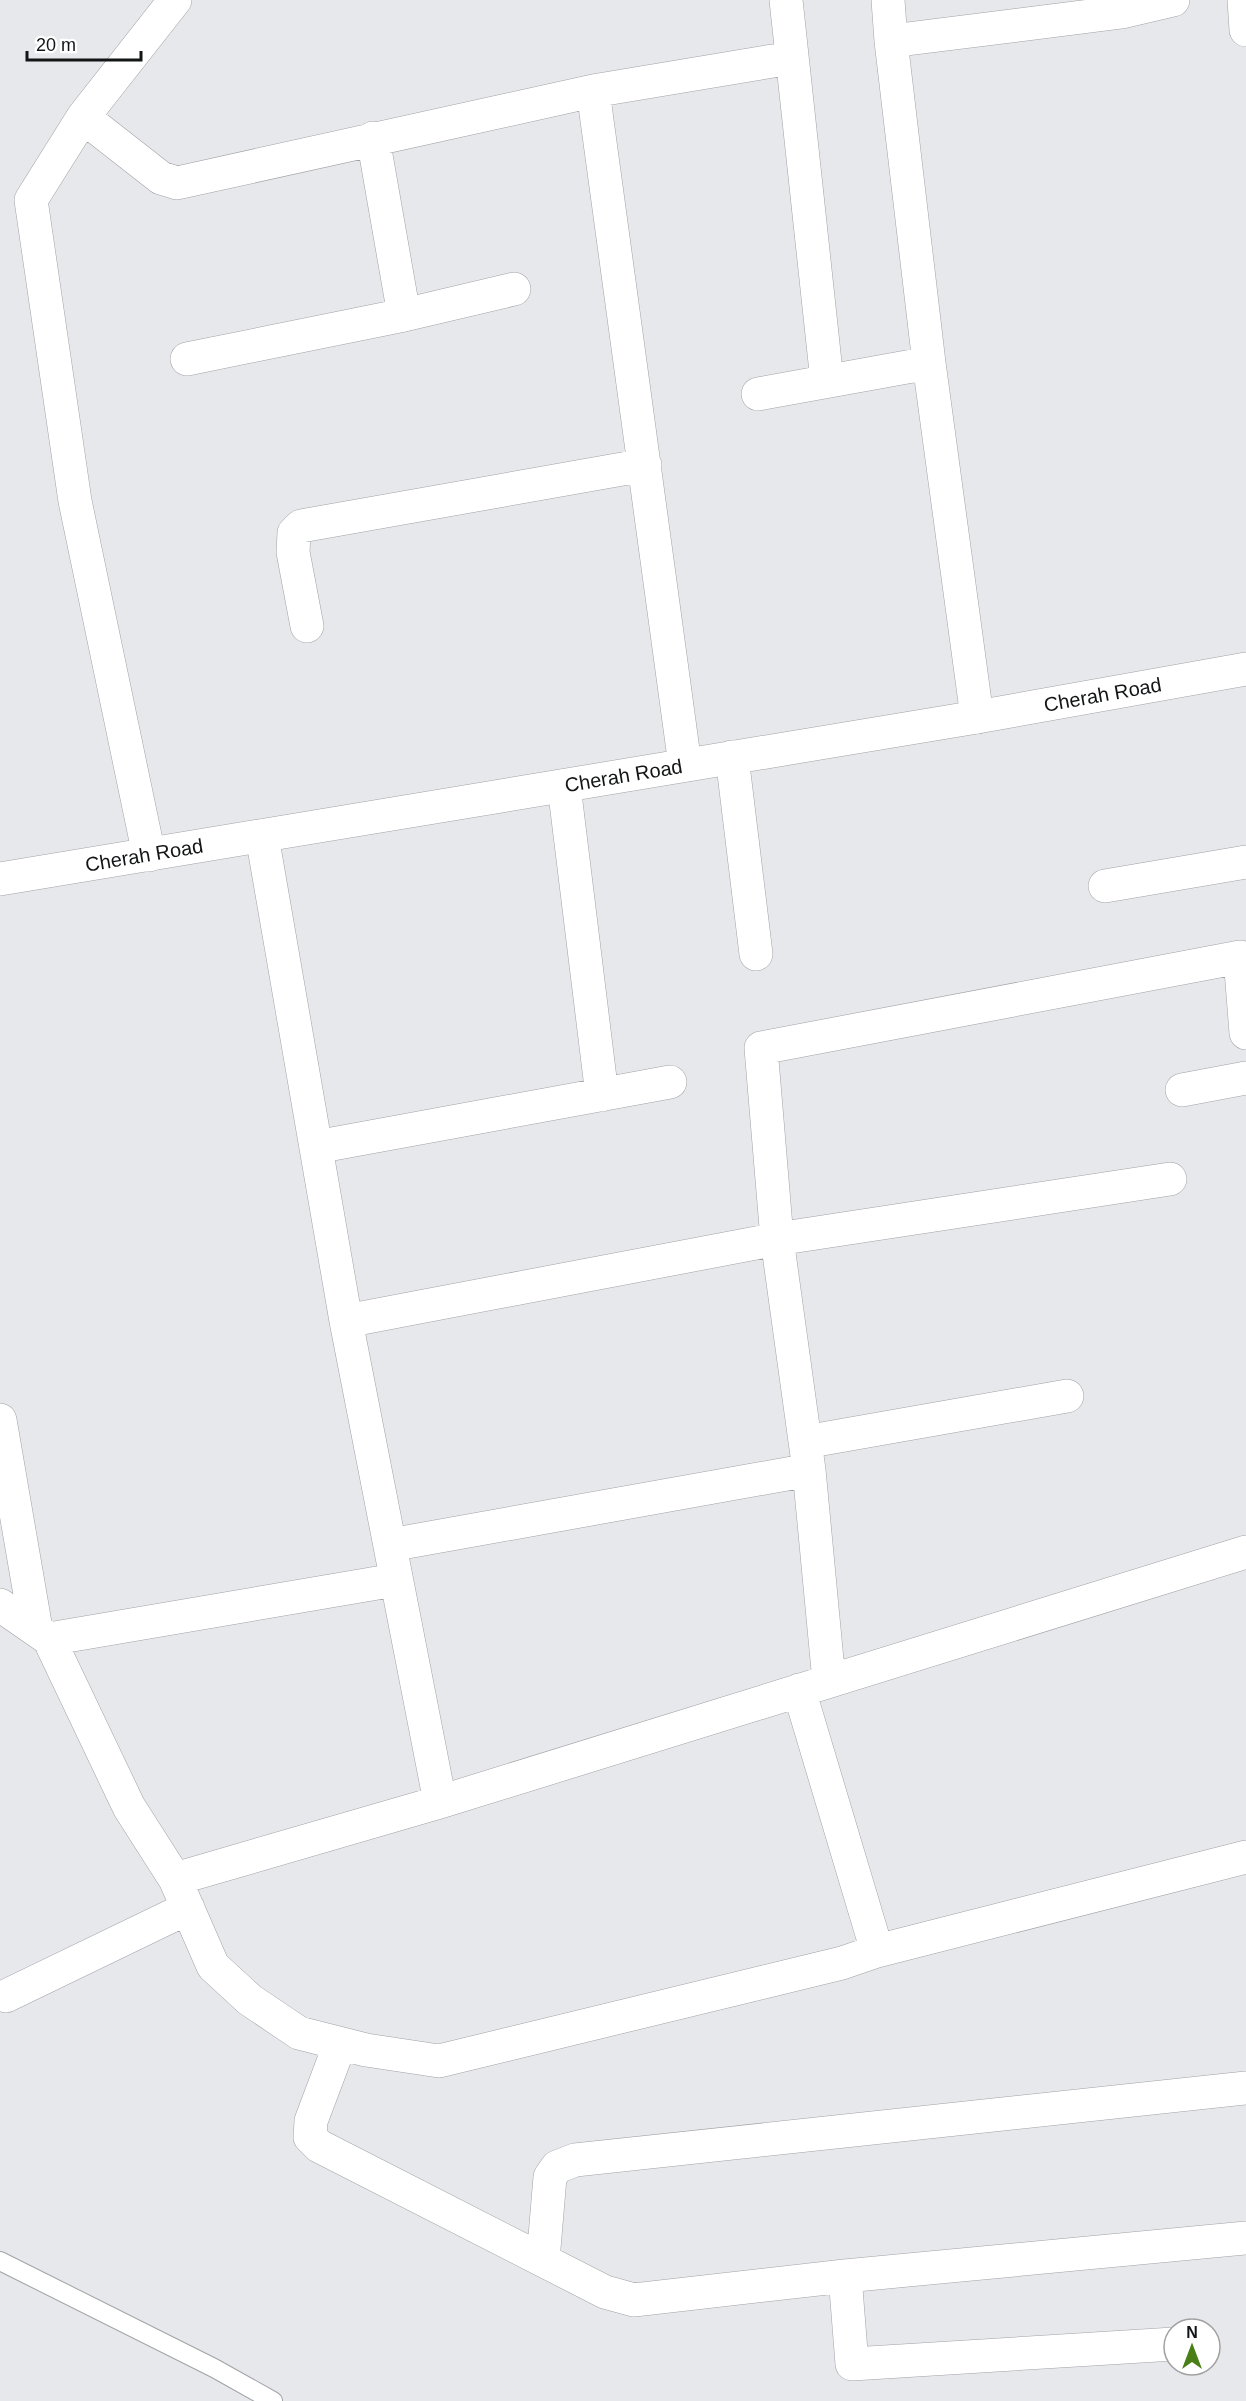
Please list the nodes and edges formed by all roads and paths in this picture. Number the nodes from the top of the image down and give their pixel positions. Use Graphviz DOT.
graph roads {
  1 [pos="175,0"];
  2 [pos="786,0"];
  3 [pos="888,0"];
  4 [pos="1173,0"];
  5 [pos="1244,0"];
  6 [pos="1246,30"];
  7 [pos="891,41"];
  8 [pos="791,58"];
  9 [pos="592,92"];
  10 [pos="83,117"];
  11 [pos="373,138"];
  12 [pos="514,290"];
  13 [pos="404,315"];
  14 [pos="187,359"];
  15 [pos="929,363"];
  16 [pos="827,381"];
  17 [pos="758,394"];
  18 [pos="645,465"];
  19 [pos="307,626"];
  20 [pos="1246,669"];
  21 [pos="977,717"];
  22 [pos="732,757"];
  23 [pos="685,765"];
  24 [pos="564,786"];
  25 [pos="262,836"];
  26 [pos="149,855"];
  27 [pos="1246,862"];
  28 [pos="0,879"];
  29 [pos="1105,886"];
  30 [pos="756,954"];
  31 [pos="1246,1033"];
  32 [pos="1246,1078"];
  33 [pos="670,1082"];
  34 [pos="1182,1090"];
  35 [pos="602,1095"];
  36 [pos="316,1147"];
  37 [pos="1170,1179"];
  38 [pos="777,1239"];
  39 [pos="346,1321"];
  40 [pos="1067,1396"];
  41 [pos="0,1420"];
  42 [pos="807,1456"];
  43 [pos="390,1545"];
  44 [pos="1246,1552"];
  45 [pos="395,1580"];
  46 [pos="0,1605"];
  47 [pos="43,1634"];
  48 [pos="814,1686"];
  49 [pos="440,1802"];
  50 [pos="1246,1857"];
  51 [pos="182,1894"];
  52 [pos="877,1951"];
  53 [pos="6,1996"];
  54 [pos="340,2044"];
  55 [pos="1246,2088"];
  56 [pos="1246,2238"];
  57 [pos="0,2260"];
  58 [pos="543,2260"];
  59 [pos="845,2276"];
  60 [pos="1162,2345"];
  61 [pos="273,2401"];
  1 -- 10 [label="street"];
  2 -- 8 [label="street"];
  3 -- 7 [label="street"];
  4 -- 7 [label="street"];
  5 -- 6 [label="street"];
  7 -- 15 [label="street"];
  8 -- 9 [label="street"];
  8 -- 16 [label="street"];
  9 -- 11 [label="street"];
  9 -- 18 [label="street"];
  10 -- 11 [label="street"];
  10 -- 26 [label="street"];
  11 -- 13 [label="street"];
  12 -- 13 [label="street"];
  13 -- 14 [label="street"];
  15 -- 16 [label="street"];
  15 -- 21 [label="street"];
  16 -- 17 [label="street"];
  18 -- 19 [label="street"];
  18 -- 23 [label="street"];
  20 -- 21 [label="street, Cherah Road"];
  21 -- 22 [label="street, Cherah Road"];
  22 -- 23 [label="street, Cherah Road"];
  22 -- 30 [label="street"];
  23 -- 24 [label="street, Cherah Road"];
  24 -- 25 [label="street, Cherah Road"];
  24 -- 35 [label="street"];
  25 -- 26 [label="street, Cherah Road"];
  25 -- 36 [label="street"];
  26 -- 28 [label="street, Cherah Road"];
  27 -- 29 [label="street"];
  31 -- 38 [label="street"];
  32 -- 34 [label="street"];
  33 -- 35 [label="street"];
  35 -- 36 [label="street"];
  36 -- 39 [label="street"];
  37 -- 38 [label="street"];
  38 -- 39 [label="street"];
  38 -- 42 [label="street"];
  39 -- 43 [label="street"];
  40 -- 42 [label="street"];
  41 -- 47 [label="street"];
  42 -- 43 [label="street"];
  42 -- 48 [label="street"];
  43 -- 45 [label="street"];
  44 -- 48 [label="street"];
  45 -- 47 [label="street"];
  45 -- 49 [label="street"];
  46 -- 47 [label="street"];
  47 -- 51 [label="street"];
  48 -- 49 [label="street"];
  48 -- 52 [label="street"];
  49 -- 51 [label="street"];
  50 -- 52 [label="street"];
  51 -- 53 [label="street"];
  51 -- 54 [label="street"];
  52 -- 54 [label="street"];
  54 -- 58 [label="street"];
  55 -- 58 [label="street"];
  56 -- 59 [label="street"];
  57 -- 61 [label="lane"];
  58 -- 59 [label="street"];
  59 -- 60 [label="street"];
}
